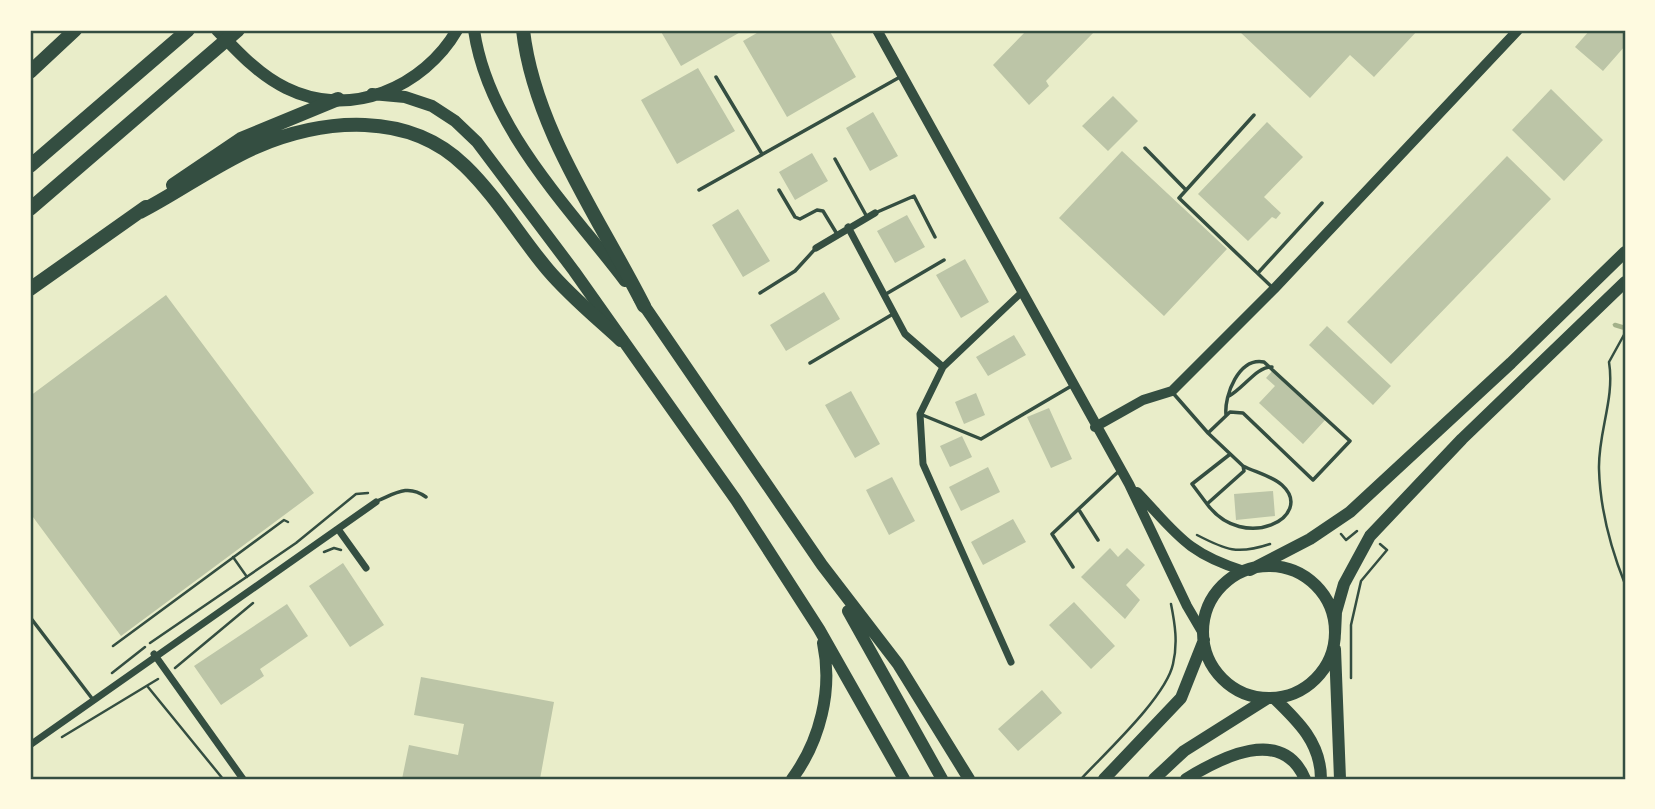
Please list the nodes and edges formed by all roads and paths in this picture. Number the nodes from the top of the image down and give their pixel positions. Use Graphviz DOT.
graph roads {
  1 [pos="75,30"];
  2 [pos="217,30"];
  3 [pos="238,30"];
  4 [pos="457,30"];
  5 [pos="474,30"];
  6 [pos="523,30"];
  7 [pos="877,30"];
  8 [pos="1518,30"];
  9 [pos="185,33"];
  10 [pos="30,72"];
  11 [pos="716,76"];
  12 [pos="901,76"];
  13 [pos="372,94"];
  14 [pos="338,99"];
  15 [pos="1254,116"];
  16 [pos="1145,148"];
  17 [pos="762,154"];
  18 [pos="835,159"];
  19 [pos="30,166"];
  20 [pos="699,190"];
  21 [pos="779,190"];
  22 [pos="1186,190"];
  23 [pos="1322,203"];
  24 [pos="30,209"];
  25 [pos="140,212"];
  26 [pos="876,213"];
  27 [pos="867,217"];
  28 [pos="848,227"];
  29 [pos="837,234"];
  30 [pos="935,237"];
  31 [pos="816,248"];
  32 [pos="1625,251"];
  33 [pos="944,260"];
  34 [pos="1258,273"];
  35 [pos="1625,282"];
  36 [pos="30,289"];
  37 [pos="1274,289"];
  38 [pos="1022,292"];
  39 [pos="760,293"];
  40 [pos="884,295"];
  41 [pos="644,306"];
  42 [pos="893,314"];
  43 [pos="1625,333"];
  44 [pos="621,340"];
  45 [pos="810,363"];
  46 [pos="943,367"];
  47 [pos="1275,368"];
  48 [pos="1073,386"];
  49 [pos="1172,391"];
  50 [pos="1229,396"];
  51 [pos="920,414"];
  52 [pos="1226,415"];
  53 [pos="1095,427"];
  54 [pos="1208,433"];
  55 [pos="1229,455"];
  56 [pos="1242,466"];
  57 [pos="1121,469"];
  58 [pos="1129,484"];
  59 [pos="426,497"];
  60 [pos="376,502"];
  61 [pos="1207,504"];
  62 [pos="1079,510"];
  63 [pos="288,522"];
  64 [pos="1361,527"];
  65 [pos="338,528"];
  66 [pos="1098,540"];
  67 [pos="1346,540"];
  68 [pos="1275,542"];
  69 [pos="1185,543"];
  70 [pos="1387,551"];
  71 [pos="323,553"];
  72 [pos="357,556"];
  73 [pos="233,557"];
  74 [pos="822,565"];
  75 [pos="1073,567"];
  76 [pos="366,568"];
  77 [pos="1247,571"];
  78 [pos="247,577"];
  79 [pos="1625,584"];
  80 [pos="1168,595"];
  81 [pos="259,598"];
  82 [pos="30,617"];
  83 [pos="819,629"];
  84 [pos="1204,637"];
  85 [pos="1335,638"];
  86 [pos="113,646"];
  87 [pos="154,654"];
  88 [pos="1011,662"];
  89 [pos="168,674"];
  90 [pos="108,676"];
  91 [pos="147,685"];
  92 [pos="1351,690"];
  93 [pos="1271,698"];
  94 [pos="94,701"];
  95 [pos="62,737"];
  96 [pos="30,745"];
  97 [pos="223,779"];
  98 [pos="243,779"];
  99 [pos="792,779"];
  100 [pos="904,779"];
  101 [pos="942,779"];
  102 [pos="969,779"];
  103 [pos="1081,779"];
  104 [pos="1104,779"];
  105 [pos="1154,779"];
  106 [pos="1186,779"];
  107 [pos="1305,779"];
  108 [pos="1321,779"];
  109 [pos="1340,779"];
  1 -- 10 [label="highway"];
  2 -- 14 [label="highway"];
  3 -- 24 [label="highway"];
  4 -- 13 [label="highway"];
  5 -- 41 [label="highway"];
  6 -- 41 [label="highway"];
  7 -- 12 [label="street"];
  8 -- 37 [label="street"];
  9 -- 19 [label="highway"];
  11 -- 17 [label="lane"];
  12 -- 17 [label="lane"];
  12 -- 38 [label="street"];
  13 -- 14 [label="highway"];
  13 -- 44 [label="highway"];
  14 -- 25 [label="highway"];
  15 -- 22 [label="lane"];
  16 -- 22 [label="lane"];
  17 -- 20 [label="lane"];
  18 -- 27 [label="lane"];
  21 -- 29 [label="lane"];
  22 -- 34 [label="lane"];
  23 -- 34 [label="lane"];
  25 -- 36 [label="highway"];
  25 -- 44 [label="highway"];
  26 -- 27 [label="street"];
  26 -- 30 [label="lane"];
  27 -- 28 [label="street"];
  28 -- 29 [label="street"];
  28 -- 40 [label="street"];
  29 -- 31 [label="street"];
  31 -- 39 [label="lane"];
  32 -- 77 [label="highway"];
  33 -- 40 [label="lane"];
  34 -- 37 [label="lane"];
  35 -- 85 [label="highway"];
  37 -- 49 [label="street"];
  38 -- 46 [label="street"];
  38 -- 48 [label="street"];
  40 -- 42 [label="street"];
  41 -- 74 [label="highway"];
  42 -- 45 [label="lane"];
  42 -- 46 [label="street"];
  43 -- 79 [label="path"];
  44 -- 83 [label="highway"];
  46 -- 51 [label="street"];
  47 -- 50 [label="lane"];
  47 -- 50 [label="lane"];
  47 -- 52 [label="lane"];
  48 -- 51 [label="lane"];
  48 -- 53 [label="street"];
  49 -- 53 [label="street"];
  49 -- 54 [label="lane"];
  50 -- 52 [label="lane"];
  51 -- 88 [label="street"];
  52 -- 54 [label="lane"];
  53 -- 57 [label="street"];
  54 -- 55 [label="lane"];
  55 -- 56 [label="lane"];
  55 -- 61 [label="lane"];
  56 -- 61 [label="lane"];
  56 -- 61 [label="lane"];
  57 -- 58 [label="street"];
  57 -- 62 [label="lane"];
  58 -- 69 [label="street"];
  58 -- 84 [label="street"];
  59 -- 60 [label="lane"];
  60 -- 65 [label="street"];
  60 -- 78 [label="path"];
  62 -- 66 [label="lane"];
  62 -- 75 [label="lane"];
  63 -- 73 [label="path"];
  64 -- 67 [label="path"];
  65 -- 72 [label="street"];
  65 -- 87 [label="street"];
  68 -- 69 [label="path"];
  69 -- 77 [label="street"];
  70 -- 92 [label="path"];
  71 -- 72 [label="path"];
  72 -- 76 [label="street"];
  73 -- 78 [label="path"];
  73 -- 86 [label="path"];
  74 -- 101 [label="highway"];
  74 -- 102 [label="highway"];
  77 -- 84 [label="highway"];
  77 -- 85 [label="highway"];
  78 -- 90 [label="path"];
  80 -- 103 [label="path"];
  81 -- 89 [label="path"];
  82 -- 94 [label="lane"];
  83 -- 99 [label="highway"];
  83 -- 100 [label="highway"];
  84 -- 93 [label="highway"];
  84 -- 104 [label="highway"];
  85 -- 93 [label="highway"];
  85 -- 109 [label="highway"];
  87 -- 89 [label="street"];
  87 -- 94 [label="street"];
  89 -- 91 [label="path"];
  89 -- 98 [label="street"];
  91 -- 95 [label="path"];
  91 -- 97 [label="path"];
  93 -- 105 [label="highway"];
  93 -- 108 [label="highway"];
  94 -- 96 [label="street"];
  106 -- 107 [label="highway"];
}
